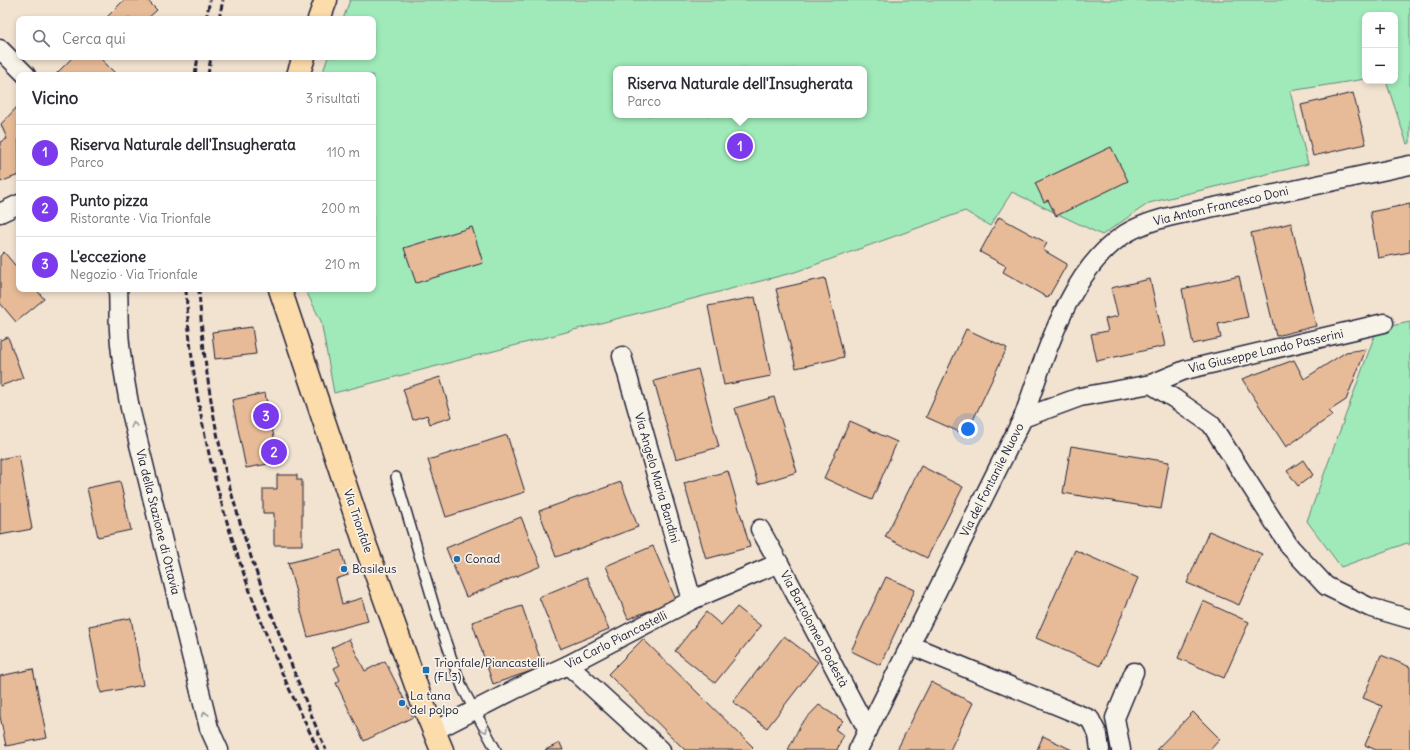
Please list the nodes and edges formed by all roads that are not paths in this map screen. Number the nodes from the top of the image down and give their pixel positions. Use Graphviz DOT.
graph roads {
  1 [pos="326,0"];
  2 [pos="320,16"];
  3 [pos="0,49"];
  4 [pos="303,60"];
  5 [pos="23,72"];
  6 [pos="299,72"];
  7 [pos="1410,164"];
  8 [pos="16,205"];
  9 [pos="0,213"];
  10 [pos="118,292"];
  11 [pos="281,292"];
  12 [pos="1384,323"];
  13 [pos="622,356"];
  14 [pos="1151,384"];
  15 [pos="1023,418"];
  16 [pos="396,477"];
  17 [pos="760,529"];
  18 [pos="779,563"];
  19 [pos="692,600"];
  20 [pos="1410,620"];
  21 [pos="910,645"];
  22 [pos="568,665"];
  23 [pos="1134,672"];
  24 [pos="474,709"];
  25 [pos="868,731"];
  26 [pos="438,741"];
  27 [pos="219,750"];
  28 [pos="496,750"];
  29 [pos="661,750"];
  30 [pos="858,750"];
  31 [pos="1100,750"];
  32 [pos="1121,750"];
  1 -- 2 [label="main road"];
  3 -- 5 [label="street"];
  4 -- 6 [label="main road"];
  7 -- 15 [label="street, Via Anton Francesco Doni"];
  8 -- 9 [label="street"];
  27 -- 10 [label="street, Via della Stazione di Ottavia, one-way"];
  11 -- 26 [label="main road, Via Trionfale"];
  12 -- 14 [label="street, Via Giuseppe Lando Passerini"];
  13 -- 19 [label="street, Via Angelo Maria Bandini"];
  14 -- 15 [label="street, Via del Fontanile Nuovo"];
  14 -- 20 [label="street"];
  15 -- 21 [label="street, Via del Fontanile Nuovo"];
  16 -- 24 [label="lane"];
  17 -- 18 [label="street, Via Bartolomeo Podestà"];
  18 -- 19 [label="street, Via Carlo Piancastelli"];
  18 -- 25 [label="street, Via Bartolomeo Podestà"];
  19 -- 22 [label="street, Via Carlo Piancastelli"];
  21 -- 25 [label="street, Via del Fontanile Nuovo"];
  21 -- 31 [label="street"];
  22 -- 24 [label="street, Via Carlo Piancastelli"];
  22 -- 29 [label="street"];
  23 -- 32 [label="street"];
  24 -- 26 [label="street, Via Carlo Piancastelli"];
  24 -- 28 [label="lane, one-way"];
  25 -- 30 [label="street, Via del Fontanile Nuovo"];
}
